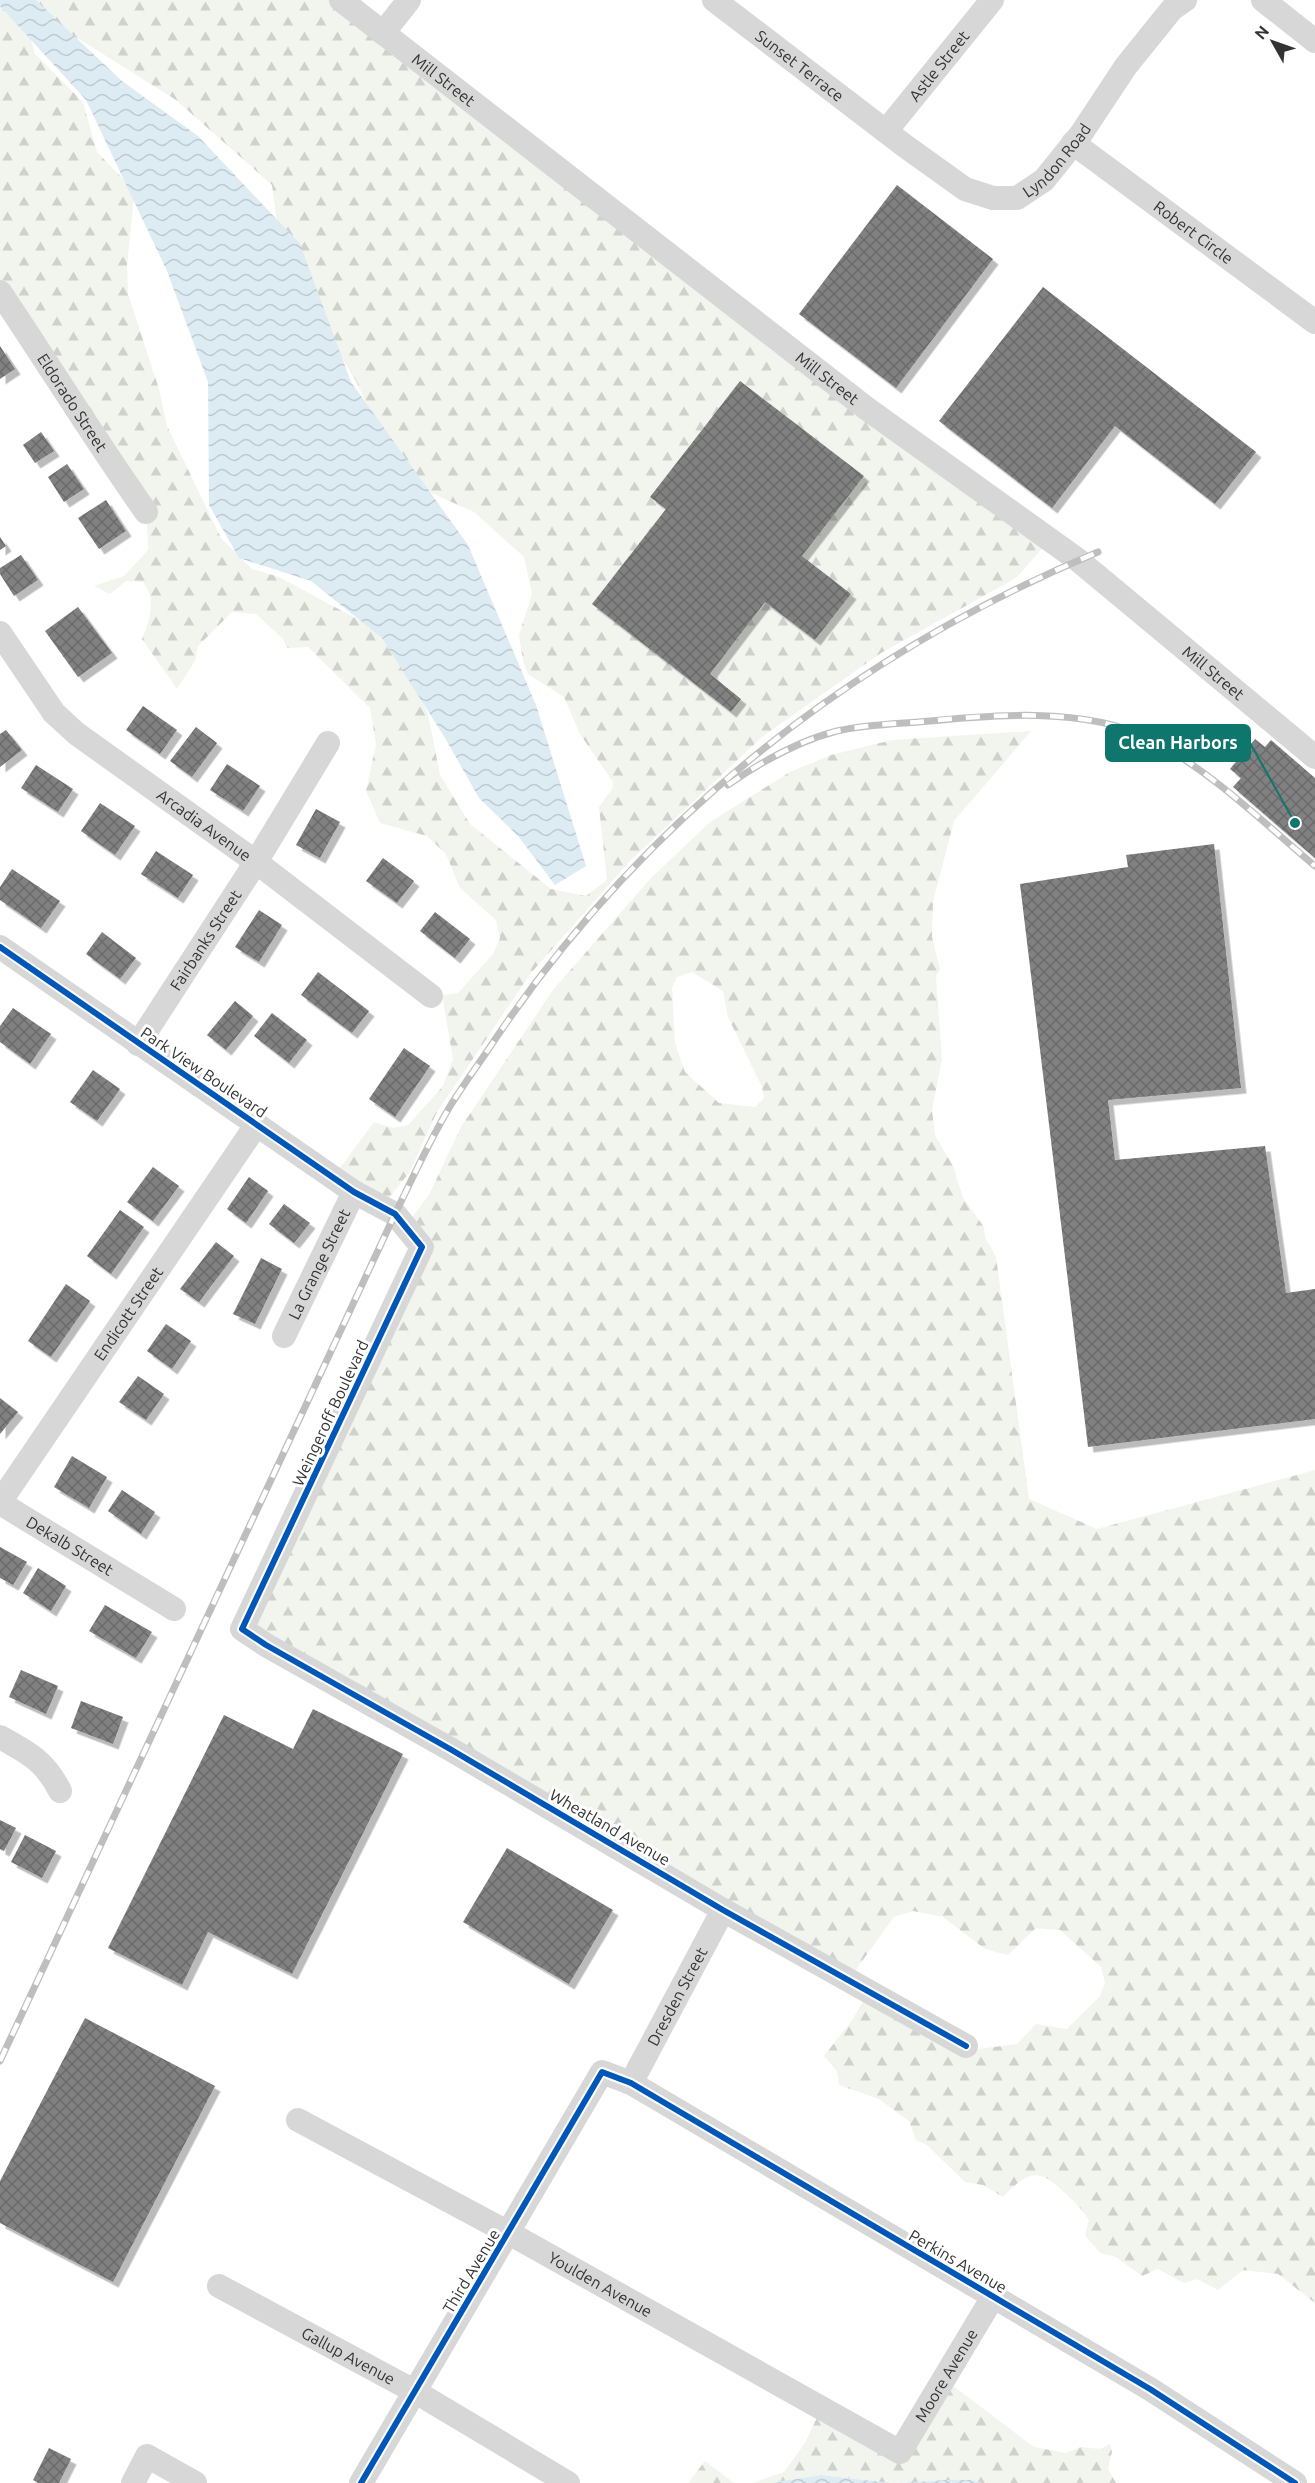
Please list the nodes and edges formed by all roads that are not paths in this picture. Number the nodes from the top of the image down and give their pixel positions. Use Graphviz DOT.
graph roads {
  1 [pos="341,0"];
  2 [pos="409,0"];
  3 [pos="714,0"];
  4 [pos="992,0"];
  5 [pos="1185,0"];
  6 [pos="1263,0"];
  7 [pos="383,33"];
  8 [pos="1315,41"];
  9 [pos="886,131"];
  10 [pos="1073,143"];
  11 [pos="0,292"];
  12 [pos="1315,322"];
  13 [pos="146,512"];
  14 [pos="0,633"];
  15 [pos="328,743"];
  16 [pos="1315,757"];
  17 [pos="256,862"];
  18 [pos="0,947"];
  19 [pos="432,996"];
  20 [pos="138,1044"];
  21 [pos="257,1124"];
  22 [pos="354,1192"];
  23 [pos="395,1214"];
  24 [pos="284,1336"];
  25 [pos="0,1503"];
  26 [pos="174,1609"];
  27 [pos="242,1629"];
  28 [pos="0,1737"];
  29 [pos="60,1791"];
  30 [pos="723,1910"];
  31 [pos="966,2046"];
  32 [pos="603,2072"];
  33 [pos="631,2083"];
  34 [pos="298,2120"];
  35 [pos="509,2233"];
  36 [pos="219,2286"];
  37 [pos="993,2297"];
  38 [pos="414,2391"];
  39 [pos="900,2452"];
  40 [pos="133,2483"];
  41 [pos="195,2483"];
  42 [pos="361,2483"];
  43 [pos="568,2483"];
  44 [pos="1295,2483"];
  1 -- 7 [label="street, Mill Street"];
  2 -- 7 [label="street"];
  3 -- 9 [label="street, Sunset Terrace"];
  4 -- 9 [label="street, Astle Street"];
  5 -- 10 [label="street, Lyndon Road"];
  6 -- 8 [label="street"];
  7 -- 16 [label="street, Mill Street"];
  9 -- 10 [label="street, Lyndon Road"];
  10 -- 12 [label="street, Robert Circle"];
  11 -- 13 [label="street, Eldorado Street"];
  14 -- 17 [label="street, Arcadia Avenue"];
  15 -- 17 [label="street, Fairbanks Street"];
  17 -- 19 [label="street, Arcadia Avenue"];
  17 -- 20 [label="street, Fairbanks Street"];
  18 -- 20 [label="street, Park View Boulevard"];
  20 -- 21 [label="street, Park View Boulevard"];
  21 -- 22 [label="street, Park View Boulevard"];
  21 -- 25 [label="street, Endicott Street"];
  22 -- 23 [label="street, Park View Boulevard"];
  22 -- 24 [label="street, La Grange Street"];
  23 -- 27 [label="street, Weingeroff Boulevard"];
  25 -- 26 [label="street, Dekalb Street"];
  27 -- 30 [label="street, Wheatland Avenue"];
  28 -- 29 [label="street"];
  30 -- 31 [label="street, Wheatland Avenue"];
  30 -- 33 [label="street, Dresden Street"];
  32 -- 33 [label="street, Perkins Avenue"];
  32 -- 35 [label="street, Third Avenue"];
  33 -- 37 [label="street, Perkins Avenue"];
  34 -- 35 [label="street, Youlden Avenue"];
  35 -- 38 [label="street, Third Avenue"];
  35 -- 39 [label="street, Youlden Avenue"];
  36 -- 38 [label="street, Gallup Avenue"];
  37 -- 39 [label="street, Moore Avenue"];
  37 -- 44 [label="street, Perkins Avenue"];
  38 -- 42 [label="street, Third Avenue"];
  38 -- 43 [label="street, Gallup Avenue"];
  40 -- 41 [label="street"];
}
